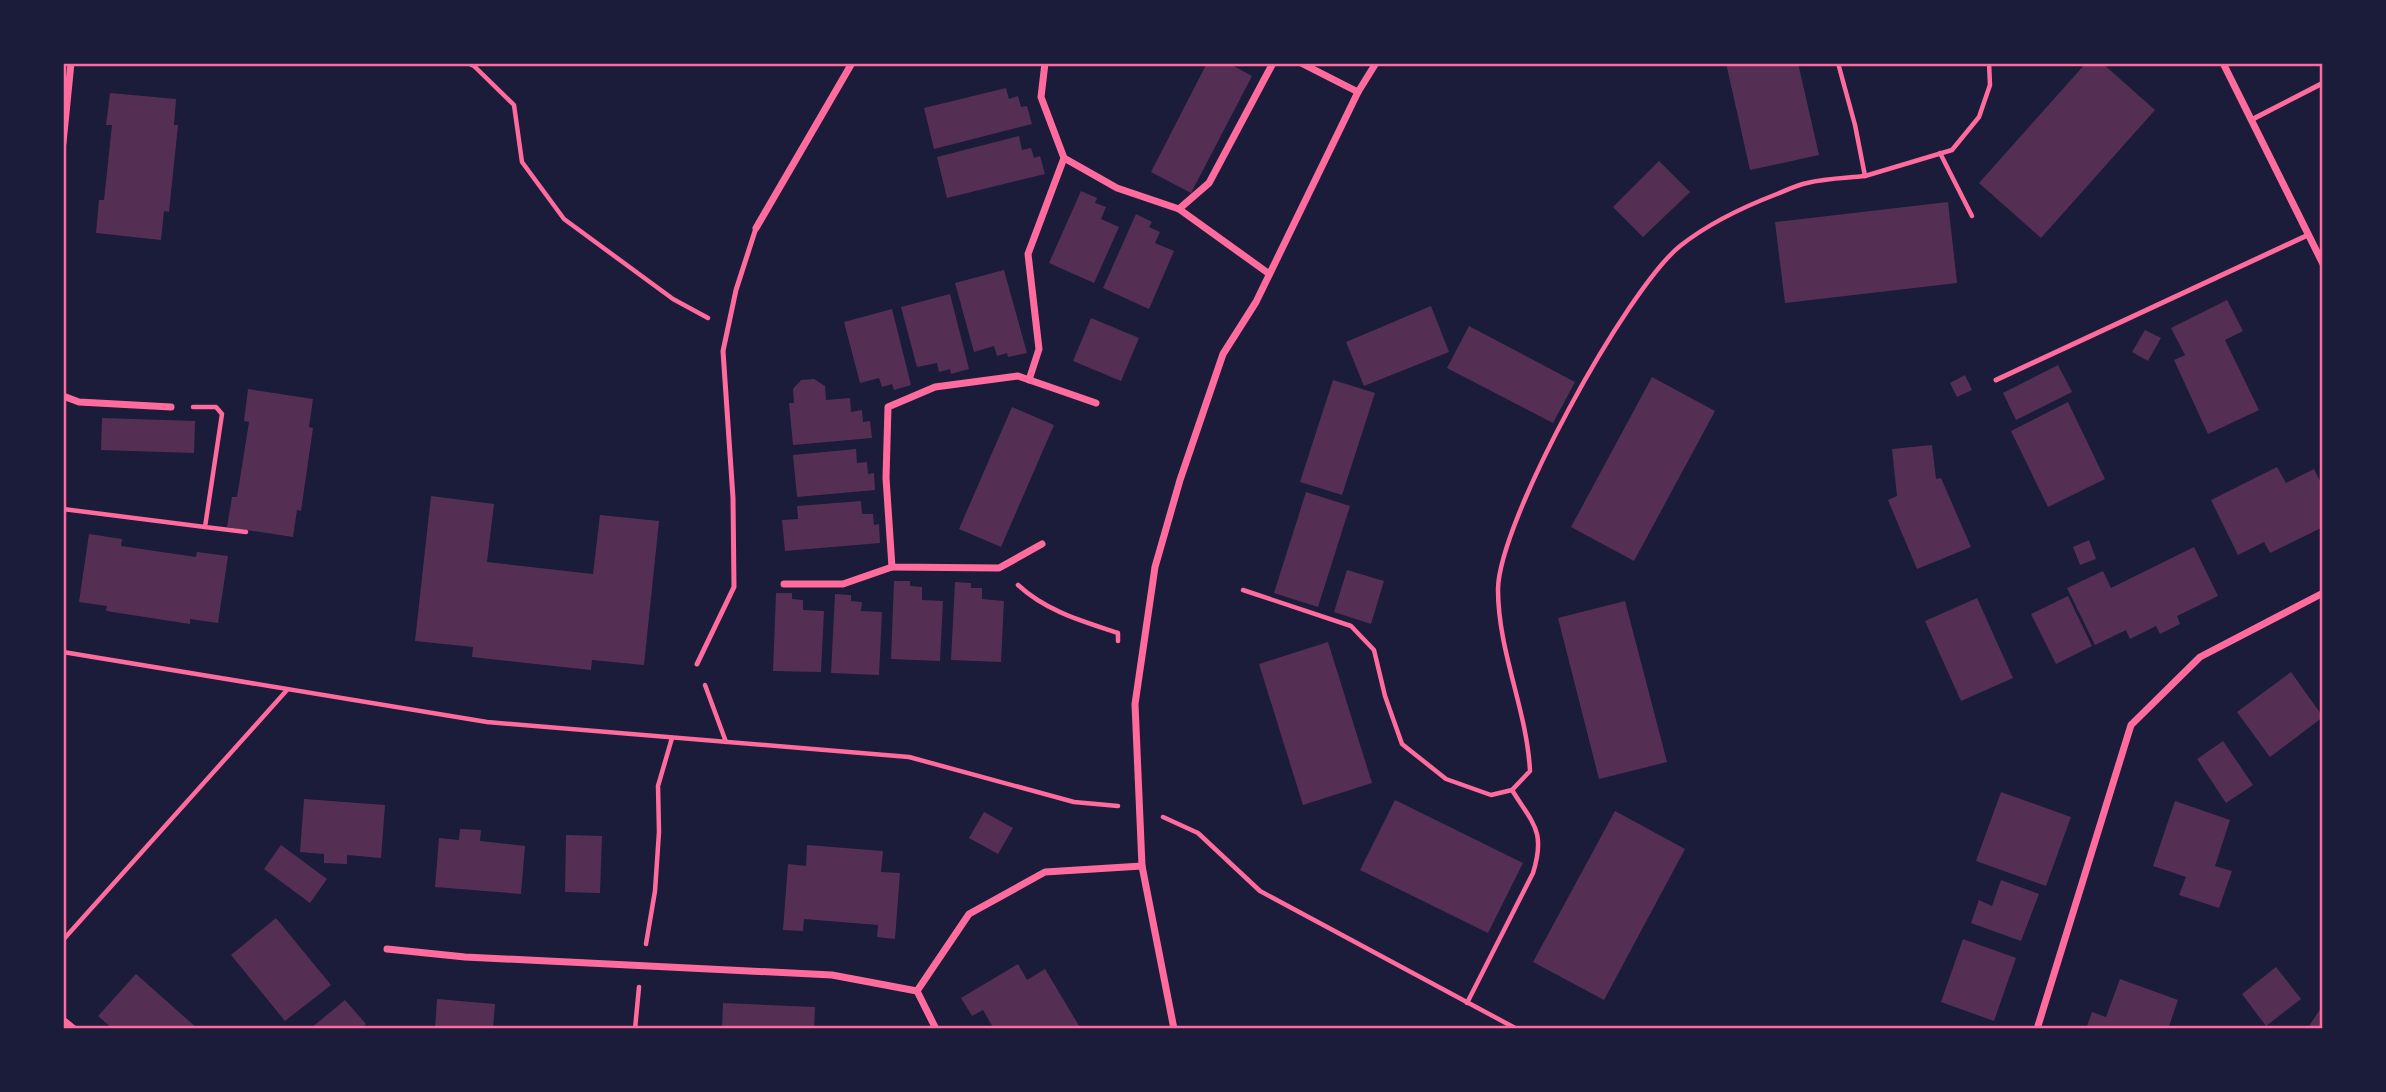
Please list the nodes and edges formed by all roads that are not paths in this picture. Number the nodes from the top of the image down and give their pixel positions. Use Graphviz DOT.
graph roads {
  1 [pos="71,63"];
  2 [pos="852,63"];
  3 [pos="1045,63"];
  4 [pos="1273,63"];
  5 [pos="1301,63"];
  6 [pos="1376,63"];
  7 [pos="2223,63"];
  8 [pos="2323,83"];
  9 [pos="1358,92"];
  10 [pos="2251,120"];
  11 [pos="63,143"];
  12 [pos="1064,158"];
  13 [pos="1179,209"];
  14 [pos="756,228"];
  15 [pos="2308,234"];
  16 [pos="2323,264"];
  17 [pos="1268,273"];
  18 [pos="1029,380"];
  19 [pos="1996,380"];
  20 [pos="63,396"];
  21 [pos="1096,403"];
  22 [pos="172,407"];
  23 [pos="1042,544"];
  24 [pos="892,567"];
  25 [pos="784,584"];
  26 [pos="2323,593"];
  27 [pos="697,664"];
  28 [pos="1142,866"];
  29 [pos="387,949"];
  30 [pos="917,991"];
  31 [pos="63,1020"];
  32 [pos="74,1029"];
  33 [pos="936,1029"];
  34 [pos="1174,1029"];
  35 [pos="2037,1029"];
  1 -- 11 [label="street"];
  2 -- 14 [label="street"];
  3 -- 12 [label="street"];
  4 -- 13 [label="street"];
  5 -- 9 [label="street"];
  6 -- 9 [label="street"];
  7 -- 10 [label="street"];
  8 -- 10 [label="lane"];
  9 -- 17 [label="street"];
  10 -- 15 [label="street"];
  12 -- 13 [label="street"];
  12 -- 18 [label="street"];
  13 -- 17 [label="street"];
  14 -- 27 [label="lane"];
  15 -- 16 [label="street"];
  15 -- 19 [label="lane"];
  17 -- 28 [label="street"];
  18 -- 21 [label="street"];
  18 -- 24 [label="street"];
  20 -- 22 [label="street"];
  23 -- 24 [label="street"];
  24 -- 25 [label="street"];
  26 -- 35 [label="street"];
  28 -- 30 [label="street"];
  28 -- 34 [label="street"];
  29 -- 30 [label="street"];
  30 -- 33 [label="street"];
  31 -- 32 [label="street"];
}
